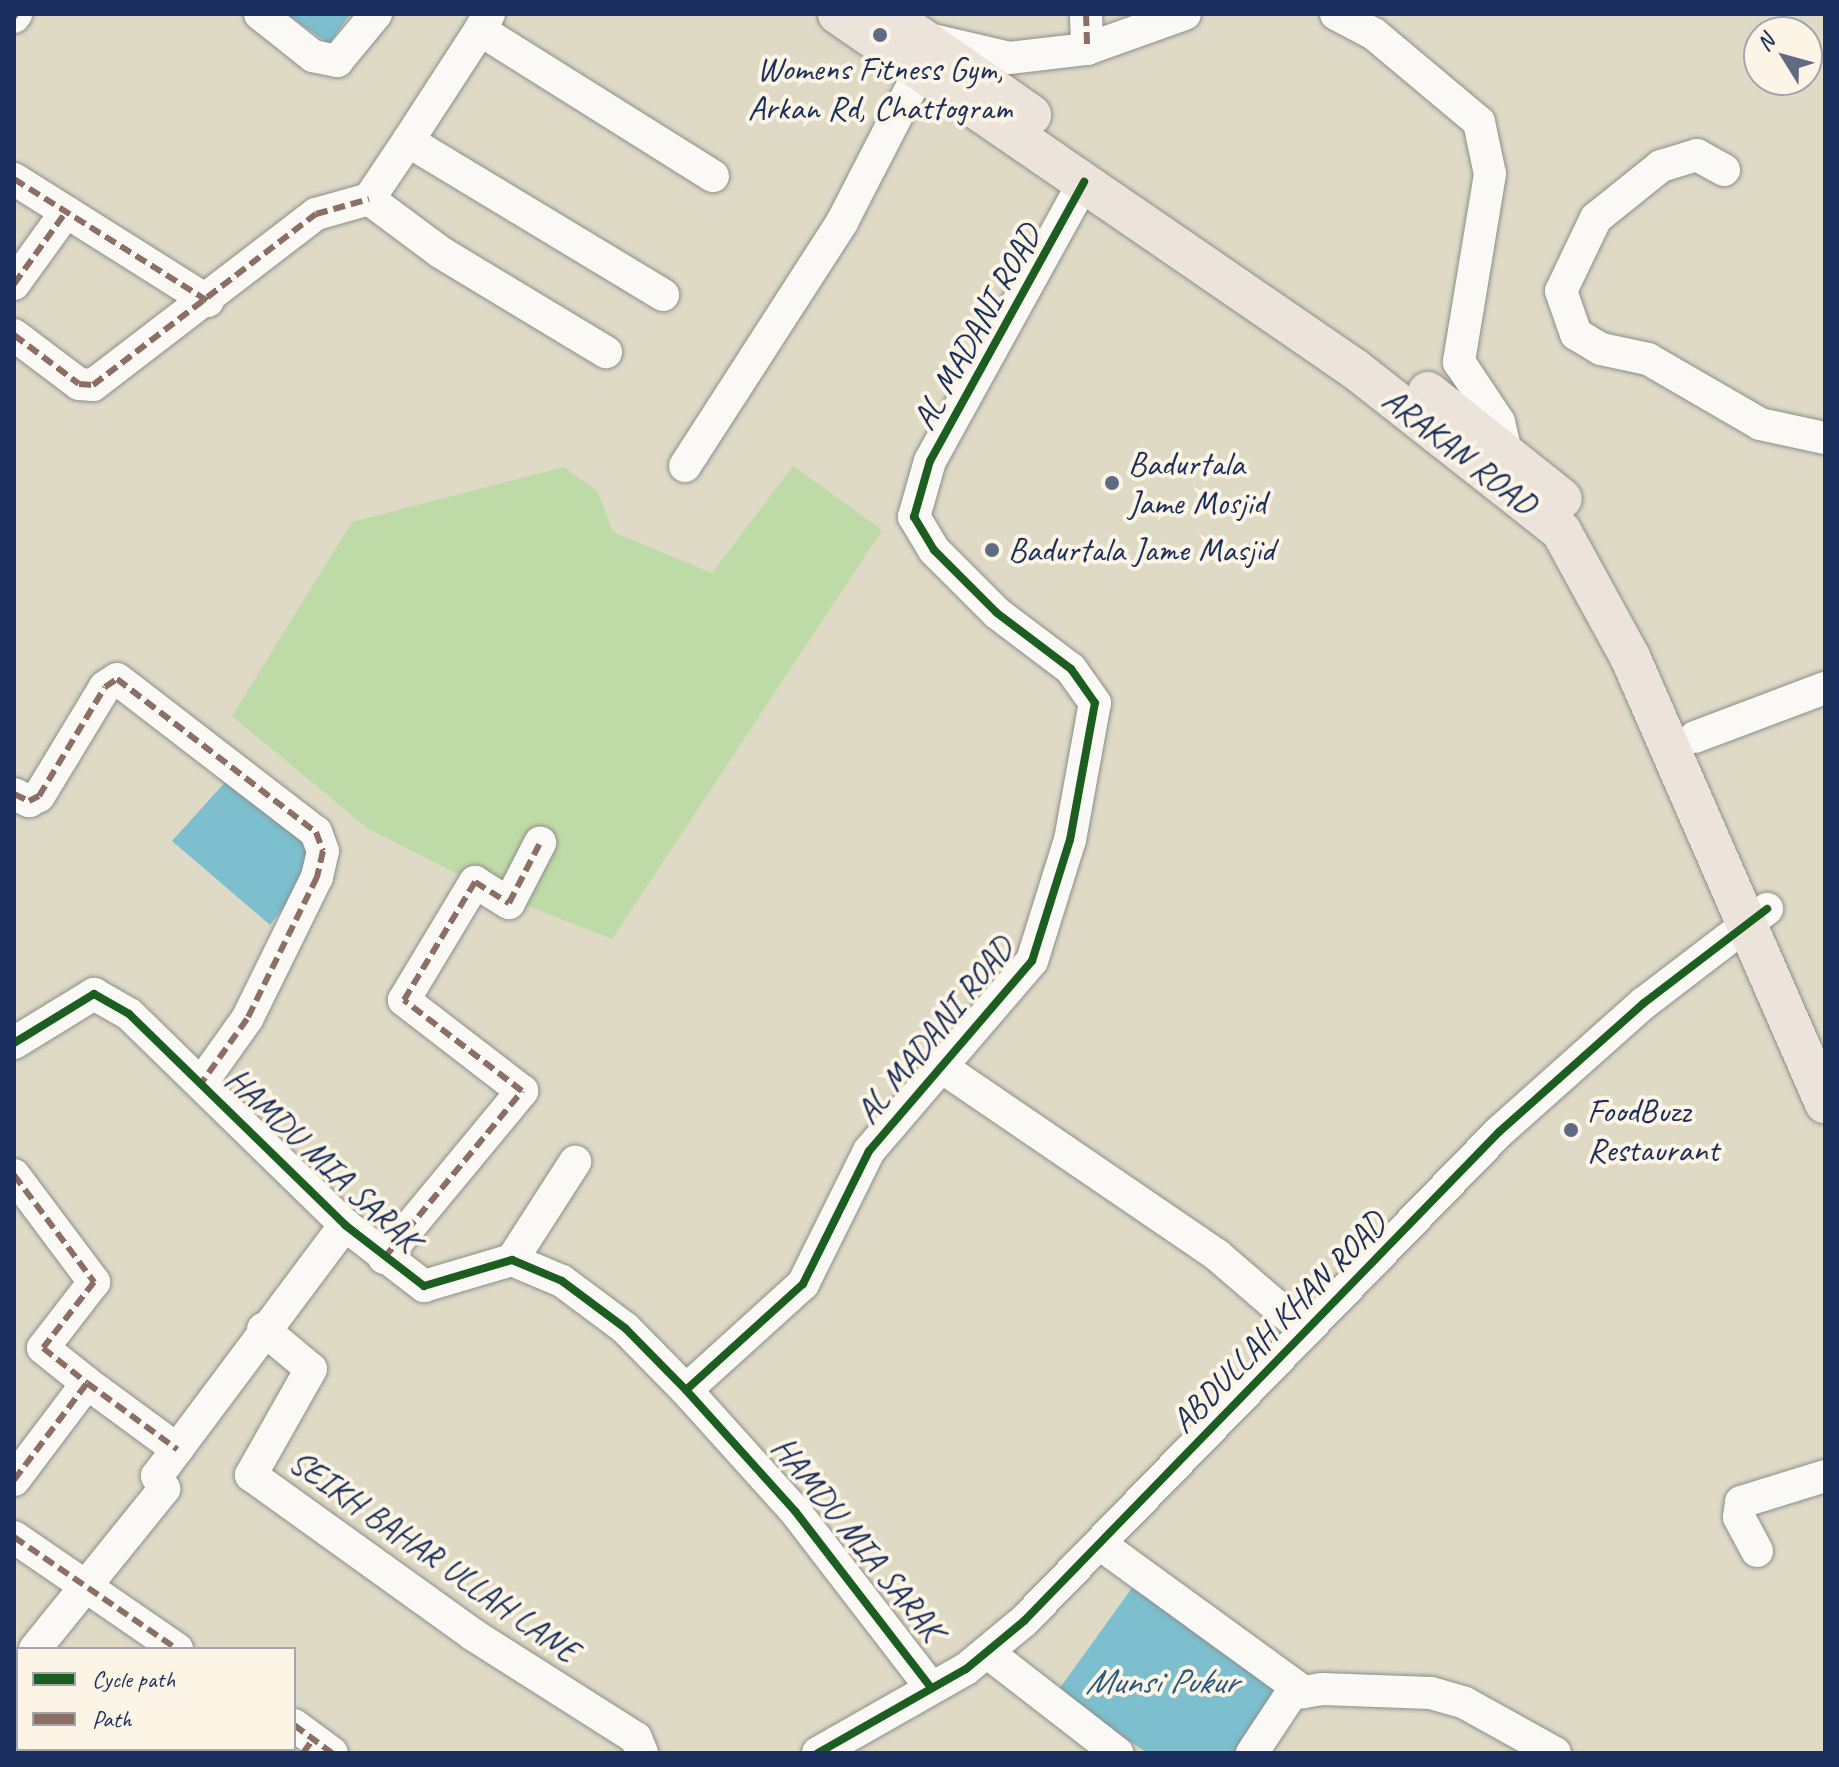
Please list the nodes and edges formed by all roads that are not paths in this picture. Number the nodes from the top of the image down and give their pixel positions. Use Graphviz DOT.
graph roads {
  1 [pos="260,14"];
  2 [pos="376,14"];
  3 [pos="838,14"];
  4 [pos="1086,14"];
  5 [pos="1185,14"];
  6 [pos="1336,14"];
  7 [pos="485,22"];
  8 [pos="907,41"];
  9 [pos="1087,49"];
  10 [pos="408,141"];
  11 [pos="1724,170"];
  12 [pos="713,176"];
  13 [pos="14,179"];
  14 [pos="1084,182"];
  15 [pos="369,199"];
  16 [pos="66,212"];
  17 [pos="14,284"];
  18 [pos="663,295"];
  19 [pos="208,301"];
  20 [pos="14,335"];
  21 [pos="606,352"];
  22 [pos="1825,438"];
  23 [pos="1505,447"];
  24 [pos="685,466"];
  25 [pos="1825,688"];
  26 [pos="1695,737"];
  27 [pos="14,794"];
  28 [pos="540,843"];
  29 [pos="1757,916"];
  30 [pos="14,1043"];
  31 [pos="1825,1053"];
  32 [pos="943,1068"];
  33 [pos="202,1082"];
  34 [pos="1825,1103"];
  35 [pos="575,1162"];
  36 [pos="14,1175"];
  37 [pos="345,1225"];
  38 [pos="384,1258"];
  39 [pos="512,1260"];
  40 [pos="263,1329"];
  41 [pos="1303,1329"];
  42 [pos="87,1383"];
  43 [pos="686,1390"];
  44 [pos="177,1449"];
  45 [pos="1825,1476"];
  46 [pos="14,1480"];
  47 [pos="14,1537"];
  48 [pos="1100,1544"];
  49 [pos="1757,1551"];
  50 [pos="84,1588"];
  51 [pos="37,1647"];
  52 [pos="174,1647"];
  53 [pos="987,1652"];
  54 [pos="930,1686"];
  55 [pos="1304,1692"];
  56 [pos="642,1753"];
  57 [pos="818,1753"];
  58 [pos="1117,1753"];
  59 [pos="1252,1753"];
  60 [pos="1555,1753"];
  1 -- 2 [label="street"];
  3 -- 8 [label="main road, ARAKAN ROAD"];
  4 -- 9 [label="street"];
  5 -- 9 [label="street"];
  6 -- 23 [label="street"];
  7 -- 10 [label="street"];
  7 -- 12 [label="street"];
  8 -- 9 [label="street"];
  8 -- 14 [label="main road, ARAKAN ROAD"];
  8 -- 23 [label="main road, ARAKAN ROAD"];
  8 -- 24 [label="street"];
  10 -- 15 [label="street"];
  10 -- 18 [label="street"];
  11 -- 22 [label="street"];
  13 -- 16 [label="street"];
  14 -- 29 [label="main road, ARAKAN ROAD"];
  14 -- 32 [label="street, AL MADANI ROAD"];
  15 -- 19 [label="street"];
  15 -- 21 [label="street"];
  16 -- 17 [label="street"];
  16 -- 19 [label="street"];
  19 -- 20 [label="street"];
  23 -- 26 [label="main road, ARAKAN ROAD"];
  25 -- 26 [label="street"];
  26 -- 29 [label="main road, ARAKAN ROAD"];
  27 -- 33 [label="street"];
  28 -- 38 [label="street"];
  29 -- 31 [label="main road, ARAKAN ROAD"];
  29 -- 34 [label="main road, ARAKAN ROAD"];
  29 -- 41 [label="street, ABDULLAH KHAN ROAD"];
  30 -- 33 [label="street, HAMDU MIA SARAK"];
  32 -- 41 [label="street"];
  32 -- 43 [label="street, AL MADANI ROAD"];
  33 -- 37 [label="street, HAMDU MIA SARAK"];
  35 -- 39 [label="street"];
  36 -- 42 [label="street"];
  37 -- 38 [label="street, HAMDU MIA SARAK"];
  37 -- 40 [label="street"];
  38 -- 39 [label="street, HAMDU MIA SARAK"];
  39 -- 43 [label="street, HAMDU MIA SARAK"];
  40 -- 44 [label="street"];
  40 -- 56 [label="street, SEIKH BAHAR ULLAH LANE"];
  41 -- 48 [label="street, ABDULLAH KHAN ROAD"];
  42 -- 44 [label="street"];
  42 -- 46 [label="street"];
  43 -- 54 [label="street, HAMDU MIA SARAK"];
  44 -- 50 [label="street"];
  45 -- 49 [label="street"];
  47 -- 50 [label="street"];
  48 -- 53 [label="street, ABDULLAH KHAN ROAD"];
  48 -- 55 [label="street"];
  50 -- 51 [label="street"];
  50 -- 52 [label="street"];
  53 -- 54 [label="street, ABDULLAH KHAN ROAD"];
  53 -- 58 [label="street"];
  54 -- 57 [label="street, ABDULLAH KHAN ROAD"];
  55 -- 59 [label="street"];
  55 -- 60 [label="street"];
}
